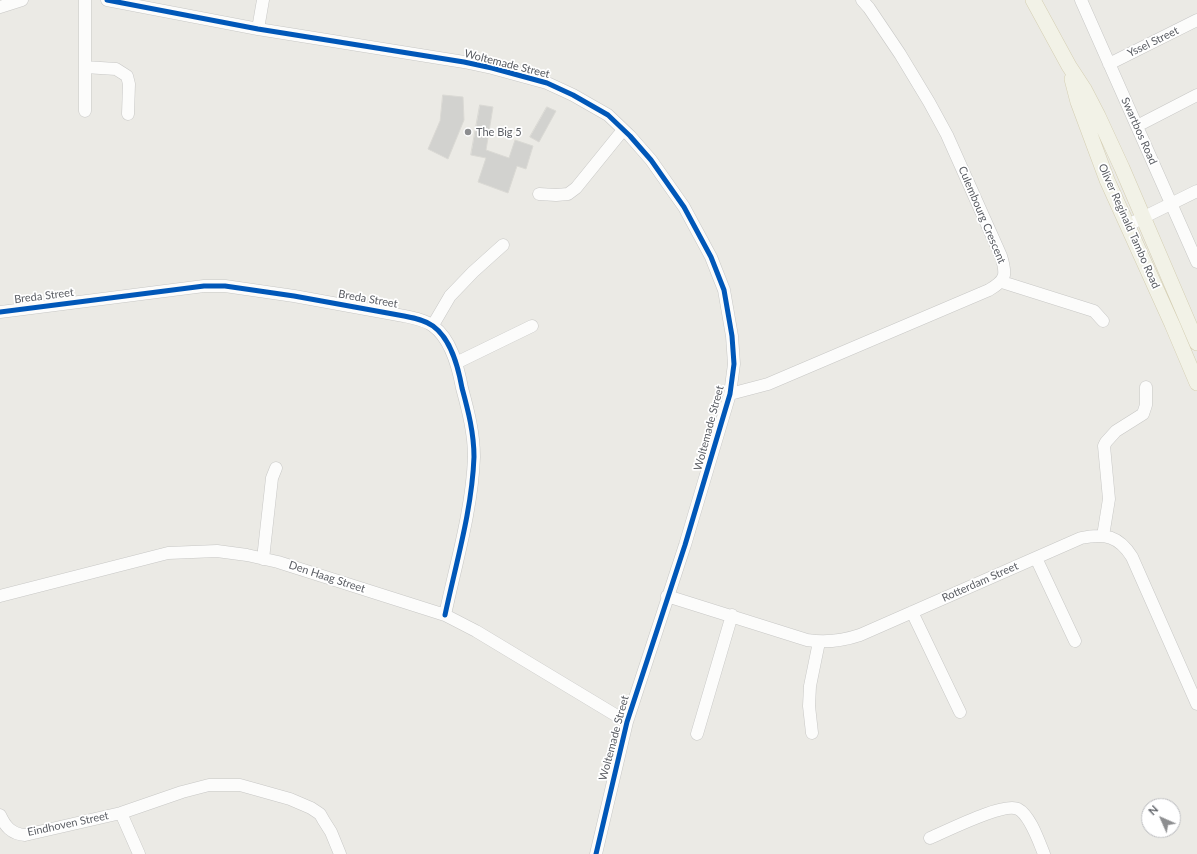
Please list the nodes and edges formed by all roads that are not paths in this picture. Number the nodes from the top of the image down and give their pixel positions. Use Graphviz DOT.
graph roads {
  1 [pos="22,0"];
  2 [pos="85,0"];
  3 [pos="107,0"];
  4 [pos="263,0"];
  5 [pos="862,0"];
  6 [pos="1034,0"];
  7 [pos="1081,0"];
  8 [pos="0,7"];
  9 [pos="1197,20"];
  10 [pos="258,29"];
  11 [pos="1109,64"];
  12 [pos="1069,66"];
  13 [pos="85,67"];
  14 [pos="1197,95"];
  15 [pos="85,111"];
  16 [pos="128,114"];
  17 [pos="1137,126"];
  18 [pos="623,130"];
  19 [pos="1197,191"];
  20 [pos="539,194"];
  21 [pos="1171,204"];
  22 [pos="1144,218"];
  23 [pos="1128,225"];
  24 [pos="503,245"];
  25 [pos="1197,262"];
  26 [pos="1002,282"];
  27 [pos="0,312"];
  28 [pos="1103,321"];
  29 [pos="433,325"];
  30 [pos="532,326"];
  31 [pos="1197,343"];
  32 [pos="456,362"];
  33 [pos="1197,383"];
  34 [pos="1146,387"];
  35 [pos="730,394"];
  36 [pos="276,468"];
  37 [pos="1103,536"];
  38 [pos="1036,558"];
  39 [pos="263,559"];
  40 [pos="0,596"];
  41 [pos="668,596"];
  42 [pos="912,612"];
  43 [pos="445,615"];
  44 [pos="732,615"];
  45 [pos="1075,641"];
  46 [pos="820,642"];
  47 [pos="1197,704"];
  48 [pos="960,712"];
  49 [pos="627,722"];
  50 [pos="812,733"];
  51 [pos="697,734"];
  52 [pos="121,813"];
  53 [pos="0,815"];
  54 [pos="930,838"];
  55 [pos="139,854"];
  56 [pos="340,854"];
  57 [pos="596,854"];
  58 [pos="1044,854"];
  1 -- 8 [label="street"];
  2 -- 13 [label="street"];
  3 -- 10 [label="street, Woltemade Street"];
  4 -- 10 [label="street"];
  5 -- 26 [label="street, Culembourg Crescent"];
  6 -- 12 [label="main road, Oliver Reginald Tambo Road"];
  7 -- 11 [label="street, Swartbos Road"];
  9 -- 11 [label="street, Yssel Street"];
  10 -- 18 [label="street, Woltemade Street"];
  11 -- 17 [label="street, Swartbos Road"];
  12 -- 22 [label="main road, Oliver Reginald Tambo Road"];
  12 -- 23 [label="main road, Oliver Reginald Tambo Road"];
  13 -- 15 [label="street"];
  13 -- 16 [label="street"];
  14 -- 17 [label="street"];
  17 -- 21 [label="street, Swartbos Road"];
  18 -- 20 [label="street"];
  18 -- 35 [label="street, Woltemade Street"];
  19 -- 21 [label="street"];
  21 -- 22 [label="street"];
  21 -- 25 [label="street, Swartbos Road"];
  22 -- 23 [label="street"];
  22 -- 31 [label="main road, Oliver Reginald Tambo Road"];
  23 -- 33 [label="main road, Oliver Reginald Tambo Road"];
  24 -- 29 [label="street"];
  26 -- 28 [label="street"];
  26 -- 35 [label="street"];
  27 -- 29 [label="street, Breda Street"];
  29 -- 32 [label="street"];
  30 -- 32 [label="street"];
  32 -- 43 [label="street"];
  34 -- 37 [label="street"];
  35 -- 41 [label="street, Woltemade Street"];
  36 -- 39 [label="street"];
  37 -- 38 [label="street, Rotterdam Street"];
  37 -- 47 [label="street, Rotterdam Street"];
  38 -- 42 [label="street, Rotterdam Street"];
  38 -- 45 [label="street"];
  39 -- 40 [label="street, Den Haag Street"];
  39 -- 43 [label="street, Den Haag Street"];
  41 -- 44 [label="street, Rotterdam Street"];
  41 -- 49 [label="street, Woltemade Street"];
  42 -- 46 [label="street, Rotterdam Street"];
  42 -- 48 [label="street"];
  43 -- 49 [label="street, Den Haag Street"];
  44 -- 46 [label="street, Rotterdam Street"];
  44 -- 51 [label="street"];
  46 -- 50 [label="street"];
  49 -- 57 [label="street, Woltemade Street"];
  52 -- 53 [label="street, Eindhoven Street"];
  52 -- 55 [label="street"];
  52 -- 56 [label="street, Eindhoven Street"];
  54 -- 58 [label="street"];
}
